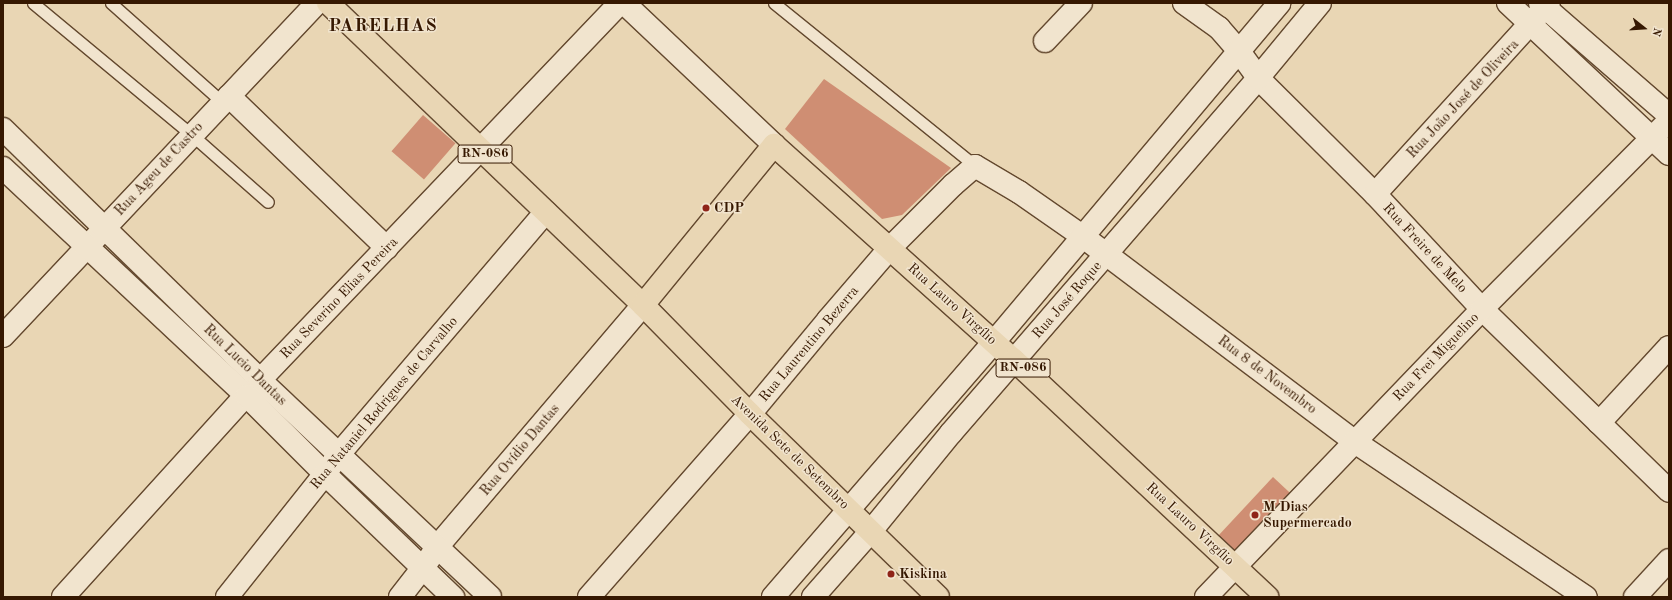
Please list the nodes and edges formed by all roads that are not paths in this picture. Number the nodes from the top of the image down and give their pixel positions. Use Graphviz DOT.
graph roads {
  1 [pos="33,3"];
  2 [pos="111,3"];
  3 [pos="317,3"];
  4 [pos="328,3"];
  5 [pos="620,3"];
  6 [pos="624,3"];
  7 [pos="774,3"];
  8 [pos="1081,3"];
  9 [pos="1184,3"];
  10 [pos="1279,3"];
  11 [pos="1320,3"];
  12 [pos="1508,3"];
  13 [pos="1545,4"];
  14 [pos="1531,24"];
  15 [pos="1045,41"];
  16 [pos="1238,50"];
  17 [pos="1258,78"];
  18 [pos="225,99"];
  19 [pos="1669,115"];
  20 [pos="1669,121"];
  21 [pos="3,130"];
  22 [pos="192,135"];
  23 [pos="1652,138"];
  24 [pos="774,145"];
  25 [pos="480,149"];
  26 [pos="1669,154"];
  27 [pos="975,166"];
  28 [pos="3,168"];
  29 [pos="1375,194"];
  30 [pos="268,202"];
  31 [pos="546,212"];
  32 [pos="104,229"];
  33 [pos="1082,236"];
  34 [pos="87,247"];
  35 [pos="387,248"];
  36 [pos="890,248"];
  37 [pos="1106,254"];
  38 [pos="643,305"];
  39 [pos="1482,309"];
  40 [pos="3,336"];
  41 [pos="994,342"];
  42 [pos="1669,347"];
  43 [pos="1014,360"];
  44 [pos="260,380"];
  45 [pos="247,396"];
  46 [pos="750,414"];
  47 [pos="1599,423"];
  48 [pos="1355,442"];
  49 [pos="339,454"];
  50 [pos="325,474"];
  51 [pos="1669,491"];
  52 [pos="849,508"];
  53 [pos="871,531"];
  54 [pos="437,547"];
  55 [pos="1669,560"];
  56 [pos="423,568"];
  57 [pos="1236,568"];
  58 [pos="63,597"];
  59 [pos="226,597"];
  60 [pos="400,597"];
  61 [pos="454,597"];
  62 [pos="490,597"];
  63 [pos="589,597"];
  64 [pos="773,597"];
  65 [pos="813,597"];
  66 [pos="938,597"];
  67 [pos="1206,597"];
  68 [pos="1267,597"];
  69 [pos="1586,597"];
  70 [pos="1635,597"];
  1 -- 22 [label="lane"];
  2 -- 18 [label="lane"];
  3 -- 18 [label="street, Rua Ageu de Castro"];
  4 -- 25 [label="main road, RN-086"];
  5 -- 25 [label="street, Rua Severino Elias Pereira"];
  6 -- 24 [label="street"];
  7 -- 27 [label="lane"];
  8 -- 15 [label="street"];
  9 -- 16 [label="street, Rua Freire de Melo"];
  10 -- 16 [label="street, Rua José Roque"];
  11 -- 17 [label="street, Rua José Roque"];
  12 -- 14 [label="street"];
  13 -- 14 [label="street, Rua João José de Oliveira"];
  13 -- 19 [label="street"];
  14 -- 23 [label="street"];
  14 -- 29 [label="street, Rua João José de Oliveira"];
  16 -- 17 [label="street, Rua Freire de Melo"];
  16 -- 33 [label="street, Rua José Roque"];
  17 -- 29 [label="street, Rua Freire de Melo"];
  17 -- 37 [label="street, Rua José Roque"];
  18 -- 22 [label="street, Rua Ageu de Castro"];
  18 -- 35 [label="street"];
  20 -- 23 [label="street, Rua Frei Miguelino"];
  21 -- 32 [label="street, Rua Lucio Dantas"];
  22 -- 30 [label="lane"];
  22 -- 32 [label="street, Rua Ageu de Castro"];
  23 -- 26 [label="street"];
  23 -- 39 [label="street, Rua Frei Miguelino"];
  24 -- 36 [label="main road, Rua Lauro Virgílio / RN-086"];
  24 -- 38 [label="main road"];
  25 -- 31 [label="main road, RN-086"];
  25 -- 35 [label="street, Rua Severino Elias Pereira"];
  27 -- 33 [label="street, Rua 8 de Novembro"];
  27 -- 36 [label="street, Rua Laurentino Bezerra"];
  28 -- 34 [label="street, Rua Lucio Dantas"];
  29 -- 39 [label="street, Rua Freire de Melo"];
  31 -- 38 [label="main road, RN-086"];
  31 -- 49 [label="street, Rua Nataniel Rodrigues de Carvalho"];
  32 -- 34 [label="street, Rua Ageu de Castro"];
  32 -- 44 [label="street, Rua Lucio Dantas"];
  33 -- 37 [label="street, Rua 8 de Novembro"];
  33 -- 41 [label="street, Rua José Roque"];
  34 -- 40 [label="street, Rua Ageu de Castro"];
  34 -- 45 [label="street, Rua Lucio Dantas"];
  35 -- 44 [label="street, Rua Severino Elias Pereira"];
  36 -- 41 [label="main road, Rua Lauro Virgílio / RN-086"];
  36 -- 46 [label="street, Rua Laurentino Bezerra"];
  37 -- 43 [label="street, Rua José Roque"];
  37 -- 48 [label="street, Rua 8 de Novembro"];
  38 -- 46 [label="main road, Avenida Sete de Setembro / RN-086"];
  38 -- 54 [label="street, Rua Ovídio Dantas"];
  39 -- 47 [label="street, Rua Freire de Melo"];
  39 -- 48 [label="street, Rua Frei Miguelino"];
  41 -- 43 [label="main road, Rua Lauro Virgílio / RN-086"];
  41 -- 52 [label="street, Rua José Roque"];
  42 -- 47 [label="street"];
  43 -- 53 [label="street, Rua José Roque"];
  43 -- 57 [label="main road, Rua Lauro Virgílio / RN-086"];
  44 -- 45 [label="street, Rua Severino Elias Pereira"];
  44 -- 49 [label="street, Rua Lucio Dantas"];
  45 -- 50 [label="street, Rua Lucio Dantas"];
  45 -- 58 [label="street, Rua Severino Elias Pereira"];
  46 -- 52 [label="main road, Avenida Sete de Setembro / RN-086"];
  46 -- 63 [label="street, Rua Laurentino Bezerra"];
  47 -- 51 [label="street, Rua Freire de Melo"];
  48 -- 57 [label="street, Rua Frei Miguelino"];
  48 -- 69 [label="street, Rua 8 de Novembro"];
  49 -- 50 [label="street, Rua Nataniel Rodrigues de Carvalho"];
  49 -- 54 [label="street, Rua Lucio Dantas"];
  50 -- 56 [label="street, Rua Lucio Dantas"];
  50 -- 59 [label="street, Rua Nataniel Rodrigues de Carvalho"];
  52 -- 53 [label="main road, Avenida Sete de Setembro / RN-086"];
  52 -- 64 [label="street, Rua José Roque"];
  53 -- 65 [label="street, Rua José Roque"];
  53 -- 66 [label="main road, Avenida Sete de Setembro / RN-086"];
  54 -- 56 [label="street, Rua Ovídio Dantas"];
  54 -- 62 [label="street, Rua Lucio Dantas"];
  55 -- 70 [label="street"];
  56 -- 60 [label="street, Rua Ovídio Dantas"];
  56 -- 61 [label="street, Rua Lucio Dantas"];
  57 -- 67 [label="street, Rua Frei Miguelino"];
  57 -- 68 [label="main road, Rua Lauro Virgílio / RN-086"];
}
